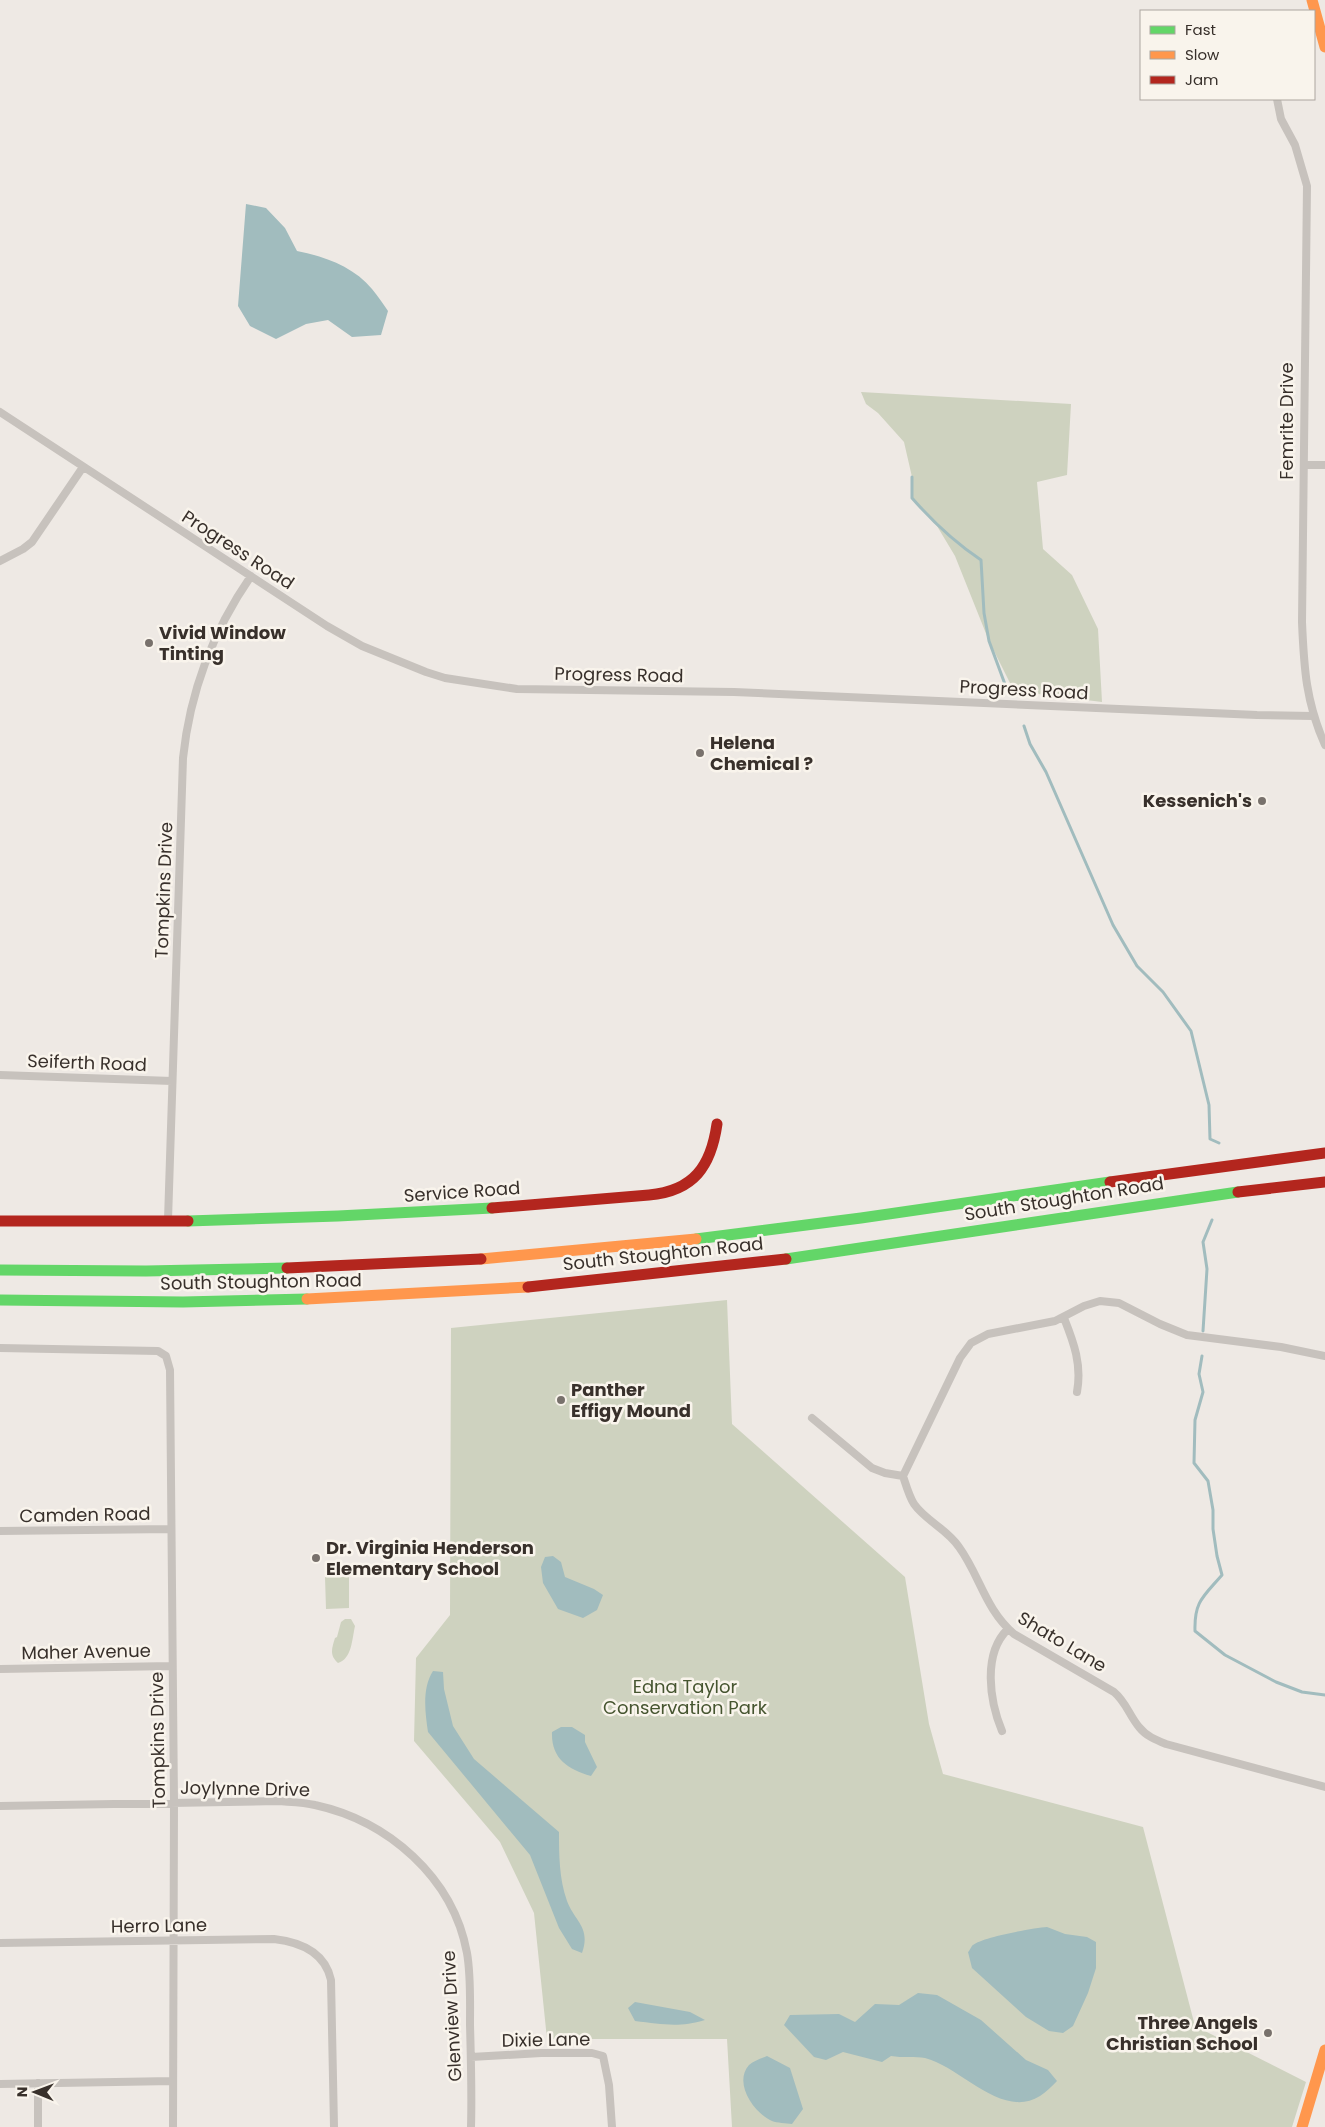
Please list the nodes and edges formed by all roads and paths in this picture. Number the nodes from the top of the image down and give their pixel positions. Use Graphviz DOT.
graph roads {
  1 [pos="1316,26"];
  2 [pos="1325,46"];
  3 [pos="1277,100"];
  4 [pos="0,412"];
  5 [pos="1304,465"];
  6 [pos="1325,465"];
  7 [pos="83,467"];
  8 [pos="0,561"];
  9 [pos="251,576"];
  10 [pos="1313,716"];
  11 [pos="1325,745"];
  12 [pos="0,1075"];
  13 [pos="172,1081"];
  14 [pos="717,1124"];
  15 [pos="1325,1154"];
  16 [pos="1325,1182"];
  17 [pos="168,1220"];
  18 [pos="0,1221"];
  19 [pos="0,1270"];
  20 [pos="0,1300"];
  21 [pos="1064,1318"];
  22 [pos="0,1348"];
  23 [pos="1325,1356"];
  24 [pos="1077,1392"];
  25 [pos="812,1418"];
  26 [pos="903,1476"];
  27 [pos="171,1529"];
  28 [pos="0,1531"];
  29 [pos="1008,1629"];
  30 [pos="172,1666"];
  31 [pos="0,1669"];
  32 [pos="1002,1731"];
  33 [pos="1325,1787"];
  34 [pos="174,1802"];
  35 [pos="0,1806"];
  36 [pos="392,1838"];
  37 [pos="174,1940"];
  38 [pos="0,1943"];
  39 [pos="1325,2050"];
  40 [pos="471,2056"];
  41 [pos="173,2081"];
  42 [pos="38,2083"];
  43 [pos="0,2084"];
  44 [pos="38,2127"];
  45 [pos="174,2127"];
  46 [pos="334,2127"];
  47 [pos="471,2127"];
  48 [pos="612,2127"];
  49 [pos="1302,2127"];
  1 -- 2 [label="main road"];
  3 -- 5 [label="street, Femrite Drive"];
  4 -- 7 [label="street, Progress Road"];
  5 -- 6 [label="street"];
  5 -- 10 [label="street, Femrite Drive"];
  7 -- 8 [label="street"];
  7 -- 9 [label="street, Progress Road"];
  9 -- 10 [label="street, Progress Road"];
  9 -- 13 [label="street, Tompkins Drive"];
  10 -- 11 [label="street, Femrite Drive"];
  12 -- 13 [label="street, Seiferth Road"];
  13 -- 17 [label="street, Tompkins Drive"];
  14 -- 17 [label="main road, Service Road"];
  15 -- 19 [label="main road, South Stoughton Road"];
  16 -- 20 [label="main road, South Stoughton Road"];
  17 -- 18 [label="main road, Service Road"];
  21 -- 23 [label="street"];
  21 -- 24 [label="street"];
  21 -- 26 [label="street"];
  22 -- 27 [label="street, Tompkins Drive"];
  25 -- 26 [label="street"];
  26 -- 29 [label="street, Shato Lane"];
  27 -- 28 [label="street, Camden Road"];
  27 -- 30 [label="street, Tompkins Drive"];
  29 -- 32 [label="street"];
  29 -- 33 [label="street, Shato Lane"];
  30 -- 31 [label="street, Maher Avenue"];
  30 -- 34 [label="street, Tompkins Drive"];
  34 -- 35 [label="street, Joylynne Drive"];
  34 -- 36 [label="street, Joylynne Drive"];
  34 -- 37 [label="street, Tompkins Drive"];
  36 -- 40 [label="street, Glenview Drive"];
  37 -- 38 [label="street, Herro Lane"];
  37 -- 41 [label="street, Tompkins Drive"];
  37 -- 46 [label="street, Herro Lane"];
  39 -- 49 [label="main road"];
  40 -- 47 [label="street, Glenview Drive"];
  40 -- 48 [label="street, Dixie Lane"];
  41 -- 42 [label="street"];
  41 -- 45 [label="street, Tompkins Drive"];
  42 -- 43 [label="street"];
  42 -- 44 [label="street"];
}
